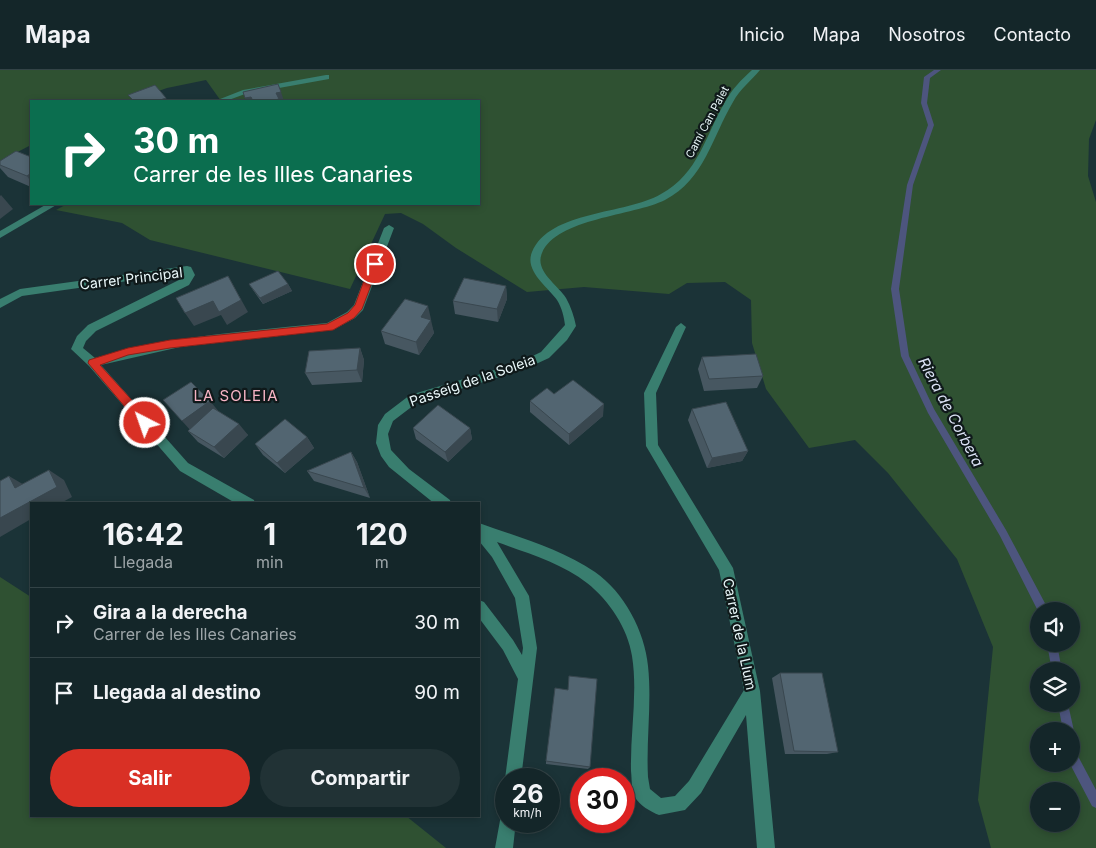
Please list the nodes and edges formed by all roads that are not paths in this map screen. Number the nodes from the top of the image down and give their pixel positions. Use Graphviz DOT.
graph roads {
  1 [pos="756,70"];
  2 [pos="326,77"];
  3 [pos="222,100"];
  4 [pos="679,186"];
  5 [pos="51,205"];
  6 [pos="389,228"];
  7 [pos="0,235"];
  8 [pos="0,304"];
  9 [pos="681,327"];
  10 [pos="93,363"];
  11 [pos="245,502"];
  12 [pos="442,502"];
  13 [pos="480,530"];
  14 [pos="480,531"];
  15 [pos="480,608"];
  16 [pos="527,679"];
  17 [pos="752,691"];
  18 [pos="515,768"];
  19 [pos="506,833"];
  20 [pos="504,848"];
  21 [pos="766,848"];
  1 -- 4 [label="street, Camí Can Palet"];
  2 -- 3 [label="street"];
  4 -- 12 [label="street, Passeig de la Soleia"];
  5 -- 7 [label="street"];
  6 -- 10 [label="street"];
  8 -- 10 [label="street, Carrer Principal"];
  9 -- 17 [label="street, Carrer de la Llum"];
  10 -- 11 [label="street, Carrer Principal"];
  13 -- 17 [label="street"];
  14 -- 16 [label="street"];
  15 -- 16 [label="street"];
  16 -- 18 [label="street"];
  17 -- 21 [label="street, Carrer de la Llum"];
  19 -- 20 [label="street"];
}
